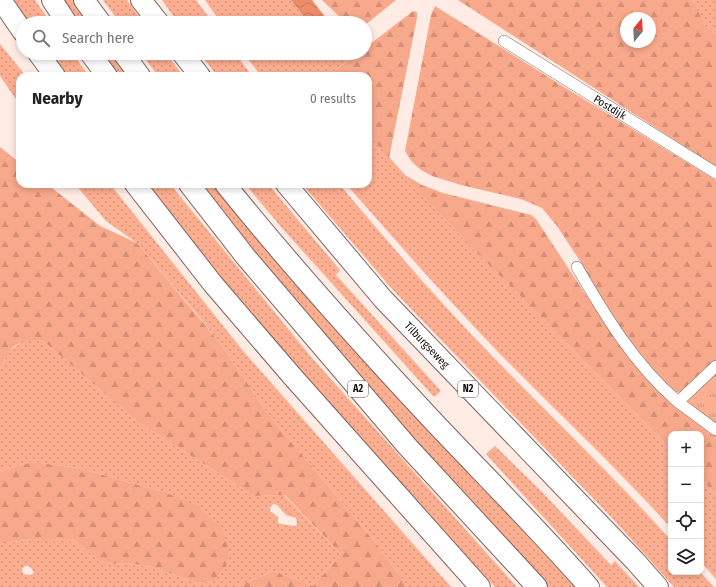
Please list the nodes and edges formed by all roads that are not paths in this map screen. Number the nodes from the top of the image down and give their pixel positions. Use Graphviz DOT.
graph roads {
  1 [pos="1,0"];
  2 [pos="52,0"];
  3 [pos="84,0"];
  4 [pos="141,0"];
  5 [pos="62,16"];
  6 [pos="96,16"];
  7 [pos="154,16"];
  8 [pos="16,22"];
  9 [pos="504,41"];
  10 [pos="43,60"];
  11 [pos="95,60"];
  12 [pos="128,60"];
  13 [pos="187,60"];
  14 [pos="52,72"];
  15 [pos="104,72"];
  16 [pos="137,72"];
  17 [pos="197,72"];
  18 [pos="716,174"];
  19 [pos="138,188"];
  20 [pos="192,188"];
  21 [pos="228,188"];
  22 [pos="289,188"];
  23 [pos="577,267"];
  24 [pos="716,366"];
  25 [pos="678,402"];
  26 [pos="716,430"];
  27 [pos="480,587"];
  28 [pos="537,587"];
  29 [pos="589,587"];
  30 [pos="658,587"];
  1 -- 8 [label="highway"];
  2 -- 5 [label="highway"];
  3 -- 6 [label="highway"];
  4 -- 7 [label="highway"];
  9 -- 18 [label="street, Postdijk"];
  10 -- 14 [label="highway"];
  11 -- 15 [label="highway"];
  12 -- 16 [label="highway"];
  13 -- 17 [label="highway"];
  19 -- 27 [label="highway"];
  20 -- 28 [label="highway, A2"];
  21 -- 29 [label="highway"];
  22 -- 30 [label="highway, Tilburgseweg / N2"];
  23 -- 25 [label="street"];
  24 -- 25 [label="street"];
  25 -- 26 [label="street"];
}
